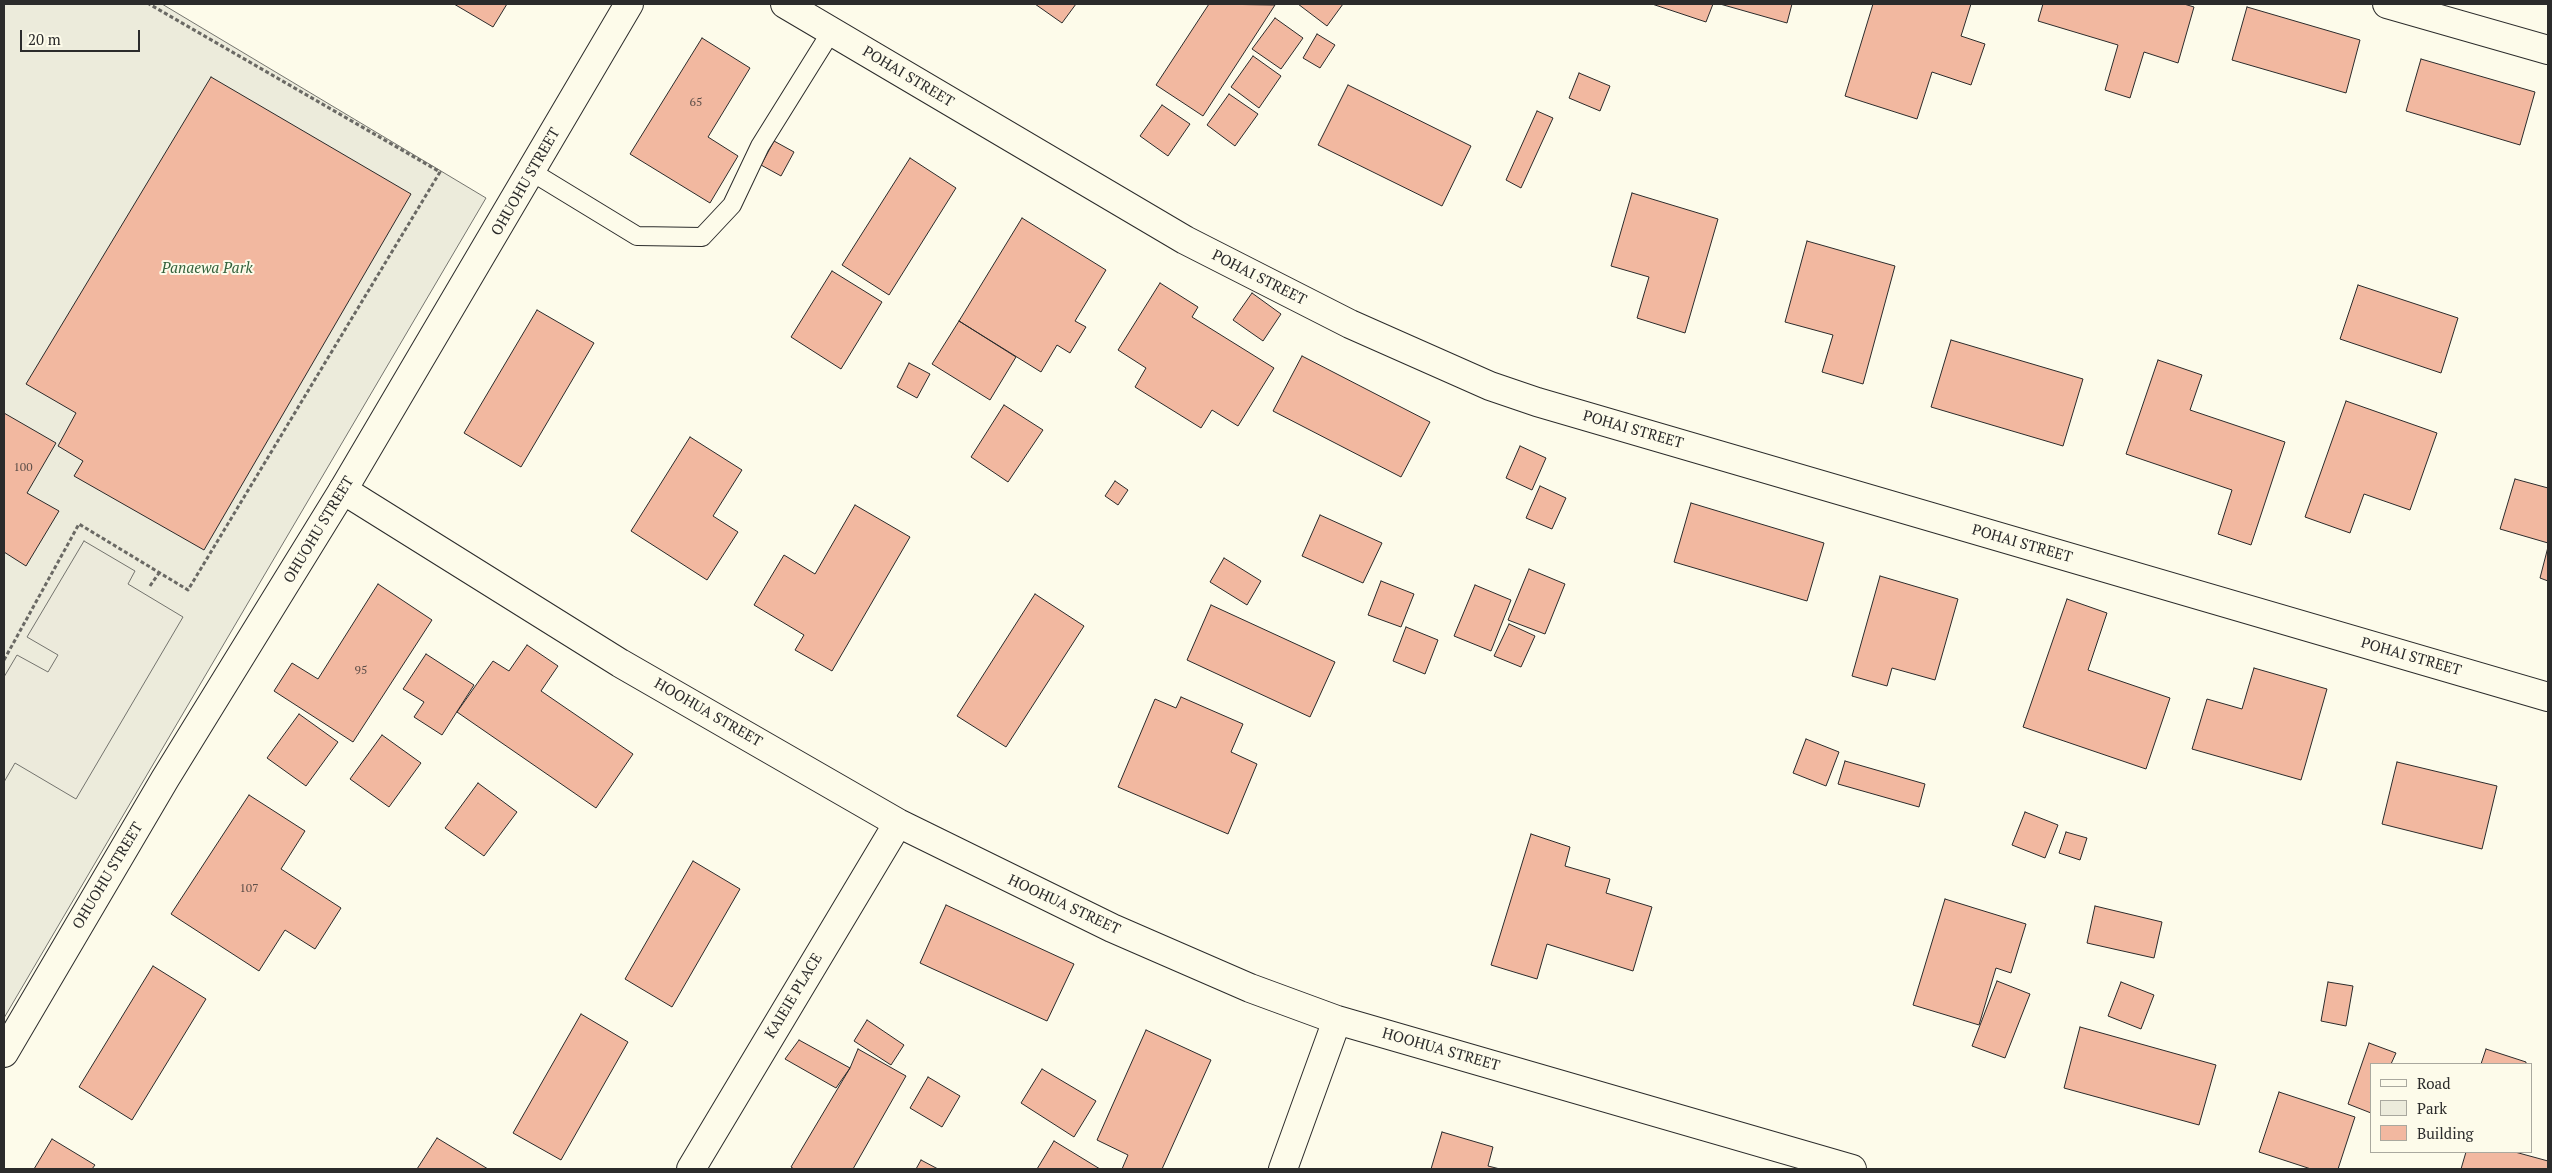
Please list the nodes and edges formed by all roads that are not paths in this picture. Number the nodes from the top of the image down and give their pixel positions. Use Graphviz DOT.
graph roads {
  1 [pos="629,4"];
  2 [pos="785,4"];
  3 [pos="2387,4"];
  4 [pos="831,32"];
  5 [pos="2548,50"];
  6 [pos="532,172"];
  7 [pos="343,490"];
  8 [pos="2548,697"];
  9 [pos="898,823"];
  10 [pos="1337,1020"];
  11 [pos="4,1053"];
  12 [pos="690,1169"];
  13 [pos="1283,1169"];
  14 [pos="1852,1169"];
  1 -- 6 [label="street, OHUOHU STREET"];
  2 -- 4 [label="street, POHAI STREET"];
  3 -- 5 [label="street"];
  4 -- 6 [label="lane"];
  4 -- 8 [label="street, POHAI STREET"];
  6 -- 7 [label="street, OHUOHU STREET"];
  7 -- 9 [label="street, HOOHUA STREET"];
  7 -- 11 [label="street, OHUOHU STREET"];
  9 -- 10 [label="street, HOOHUA STREET"];
  9 -- 12 [label="street, KAIEIE PLACE"];
  10 -- 13 [label="street"];
  10 -- 14 [label="street, HOOHUA STREET"];
}
